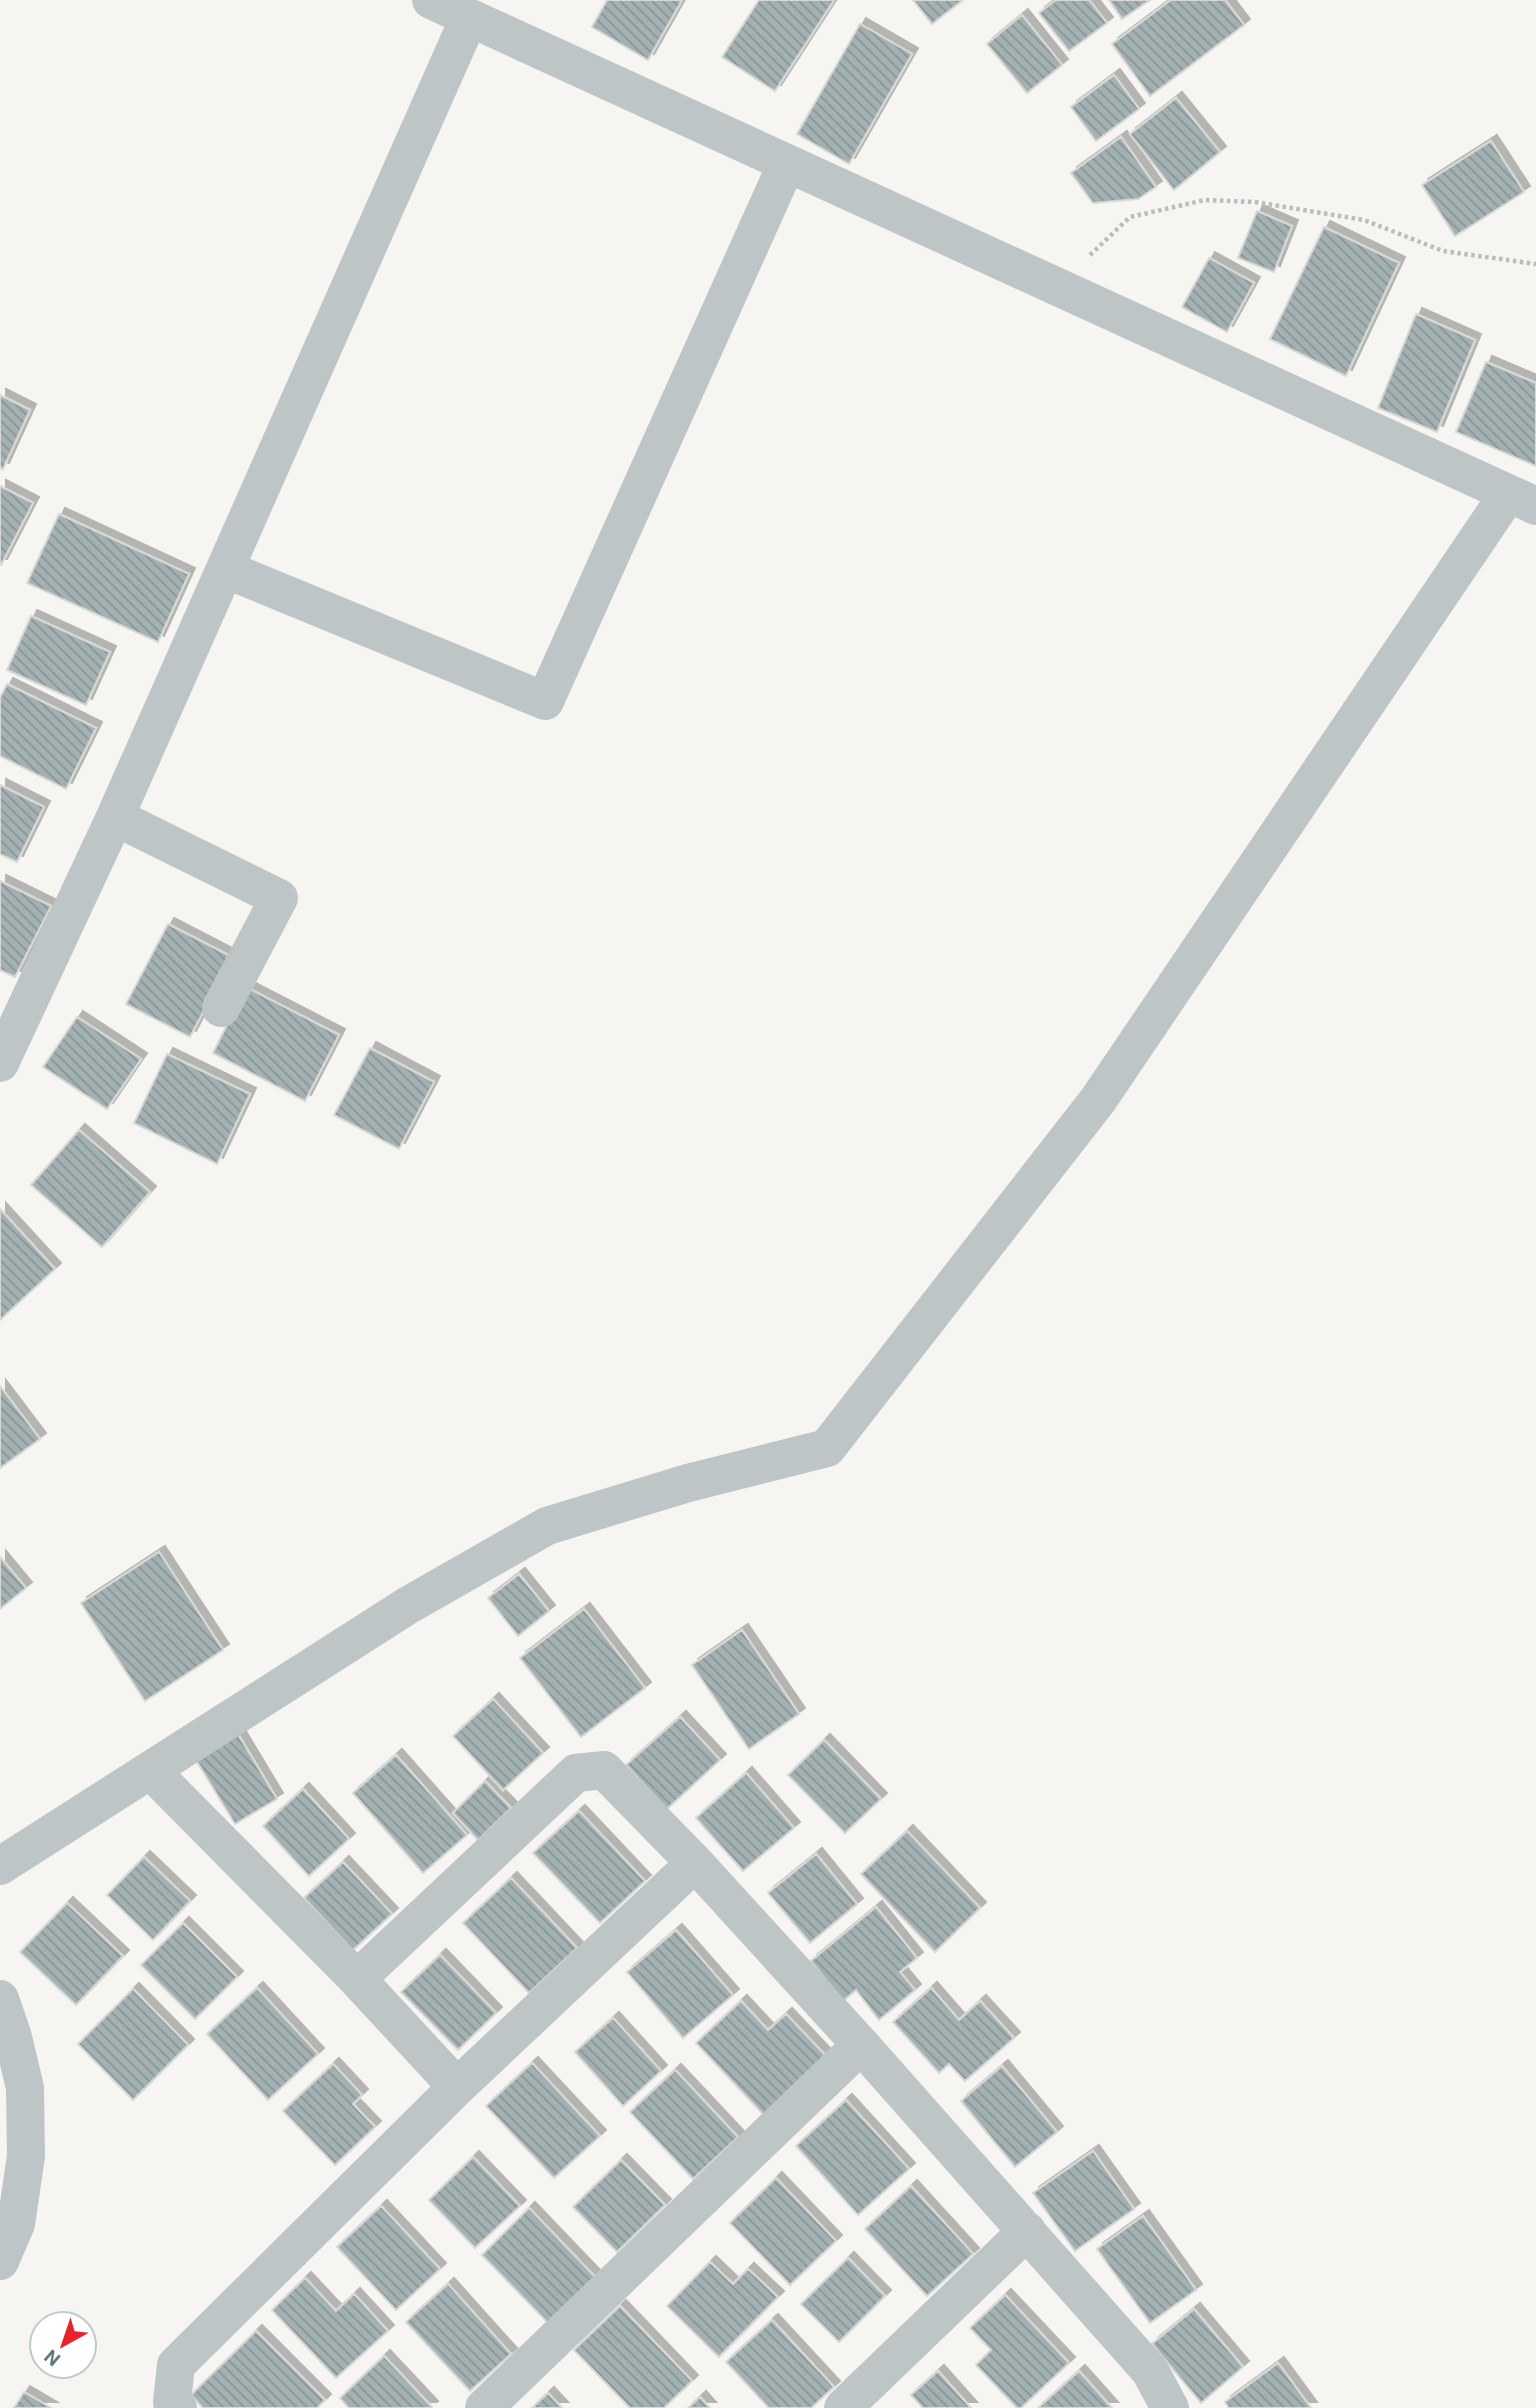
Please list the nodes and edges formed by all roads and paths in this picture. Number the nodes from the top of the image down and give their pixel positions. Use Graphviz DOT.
graph roads {
  1 [pos="431,0"];
  2 [pos="469,18"];
  3 [pos="787,163"];
  4 [pos="1536,264"];
  5 [pos="1056,287"];
  6 [pos="1522,500"];
  7 [pos="225,569"];
  8 [pos="115,817"];
  9 [pos="221,1008"];
  10 [pos="0,1063"];
  11 [pos="151,1771"];
  12 [pos="695,1863"];
  13 [pos="0,1866"];
  14 [pos="357,1979"];
  15 [pos="0,2000"];
  16 [pos="861,2045"];
  17 [pos="457,2087"];
  18 [pos="1027,2231"];
  19 [pos="0,2261"];
  20 [pos="178,2408"];
  21 [pos="484,2408"];
  22 [pos="843,2408"];
  23 [pos="1170,2408"];
  1 -- 2 [label="street"];
  2 -- 3 [label="street"];
  2 -- 7 [label="street"];
  3 -- 5 [label="street"];
  3 -- 7 [label="street"];
  4 -- 5 [label="path"];
  5 -- 6 [label="street"];
  6 -- 11 [label="street"];
  7 -- 8 [label="street"];
  8 -- 9 [label="street"];
  8 -- 10 [label="street"];
  11 -- 13 [label="street"];
  11 -- 14 [label="street"];
  12 -- 14 [label="street"];
  12 -- 16 [label="street"];
  12 -- 17 [label="street"];
  14 -- 17 [label="street"];
  15 -- 19 [label="street"];
  16 -- 18 [label="street"];
  16 -- 21 [label="street"];
  17 -- 20 [label="street"];
  18 -- 22 [label="street"];
  18 -- 23 [label="street"];
}
